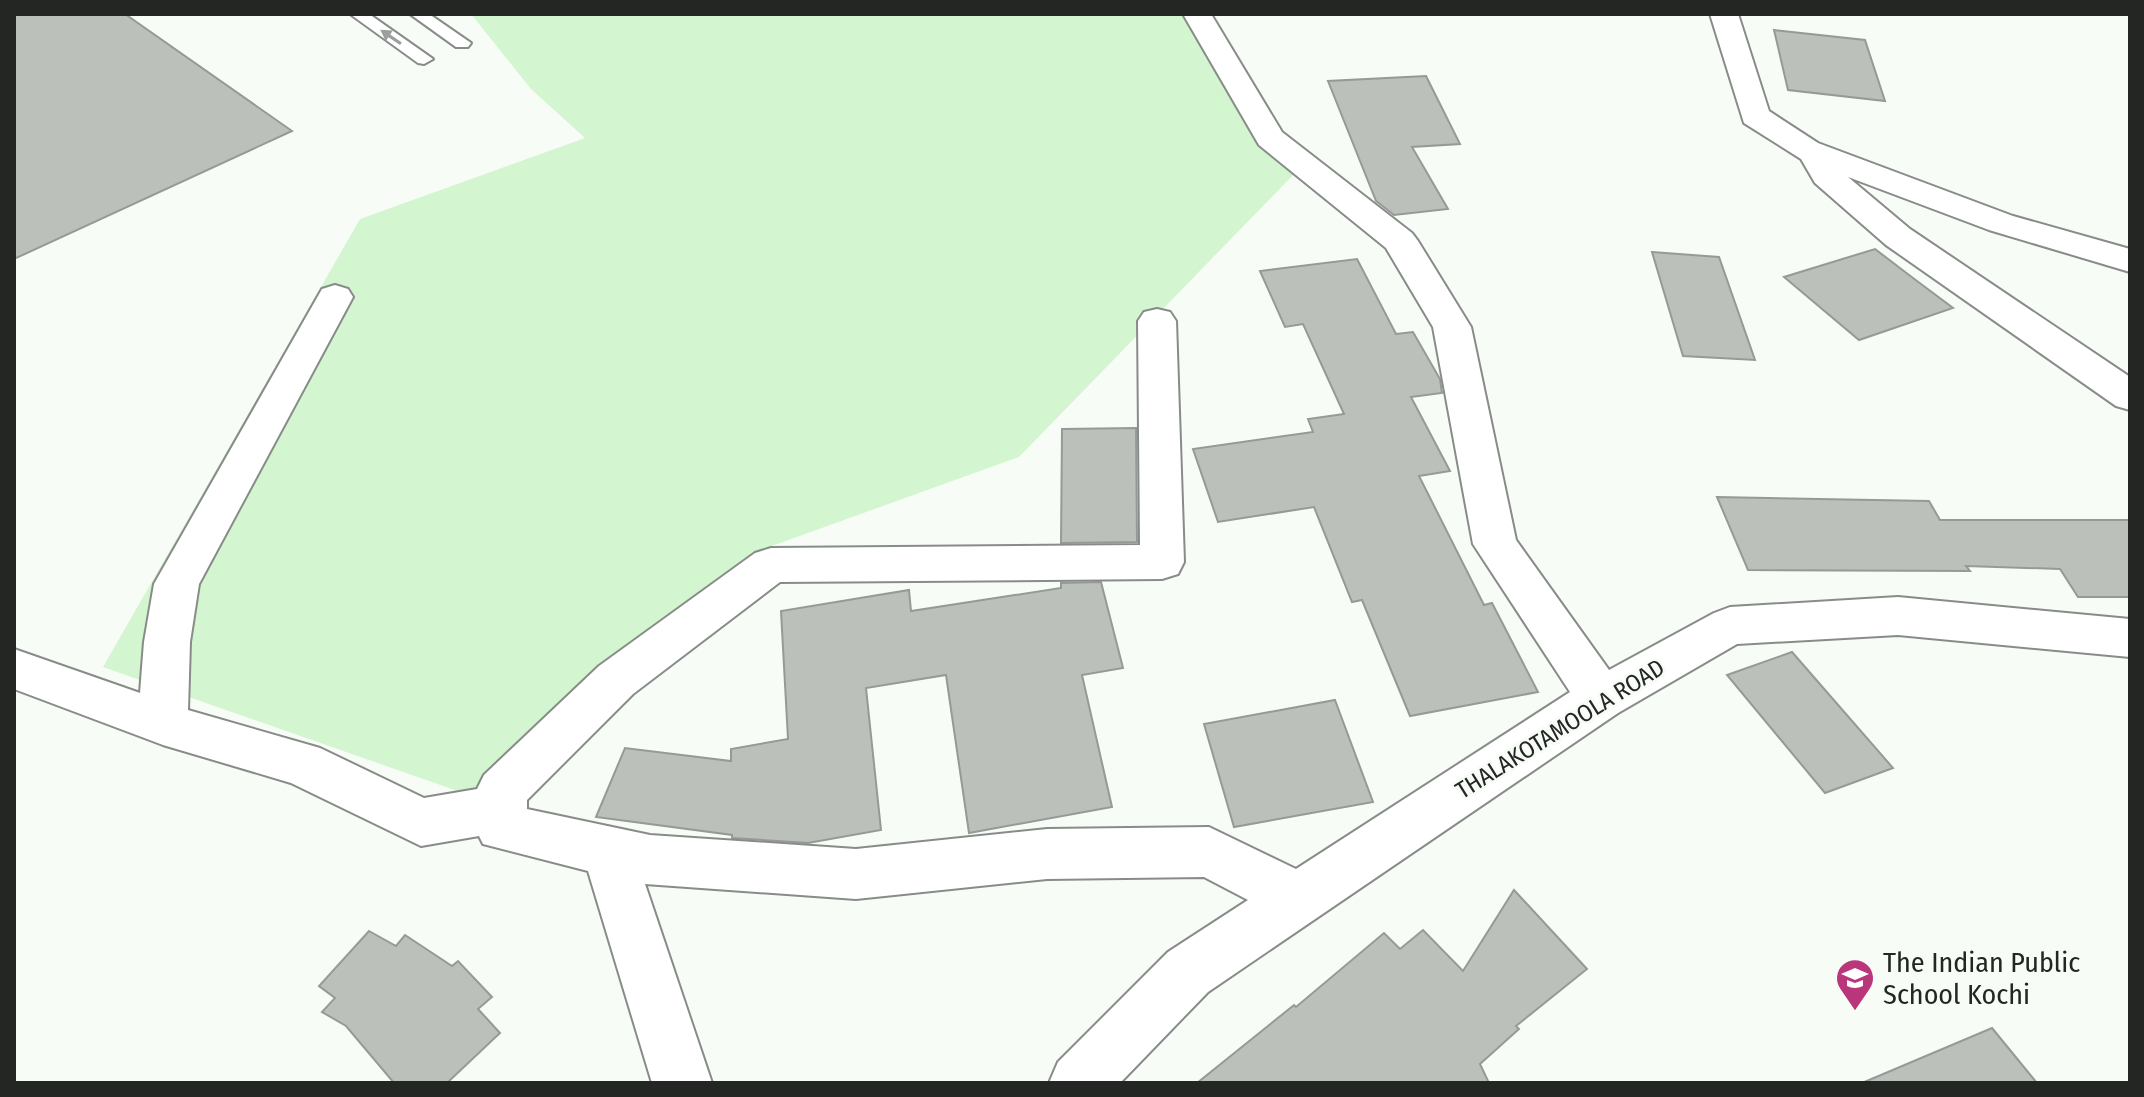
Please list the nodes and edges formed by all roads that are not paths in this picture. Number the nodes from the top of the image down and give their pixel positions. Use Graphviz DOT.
graph roads {
  1 [pos="358,14"];
  2 [pos="418,14"];
  3 [pos="1197,14"];
  4 [pos="1724,14"];
  5 [pos="462,43"];
  6 [pos="424,59"];
  7 [pos="1807,150"];
  8 [pos="2130,261"];
  9 [pos="335,297"];
  10 [pos="1157,321"];
  11 [pos="2130,396"];
  12 [pos="2130,638"];
  13 [pos="14,669"];
  14 [pos="1601,698"];
  15 [pos="163,724"];
  16 [pos="501,809"];
  17 [pos="608,851"];
  18 [pos="1299,899"];
  19 [pos="682,1083"];
  20 [pos="1079,1083"];
  6 -- 1 [label="lane, one-way"];
  2 -- 5 [label="lane"];
  3 -- 14 [label="street"];
  4 -- 7 [label="street"];
  7 -- 8 [label="street"];
  7 -- 11 [label="street"];
  9 -- 15 [label="street"];
  10 -- 16 [label="street"];
  12 -- 14 [label="street, THALAKOTAMOOLA ROAD"];
  13 -- 15 [label="street"];
  14 -- 18 [label="street, THALAKOTAMOOLA ROAD"];
  15 -- 16 [label="street"];
  16 -- 17 [label="street"];
  17 -- 18 [label="street"];
  17 -- 19 [label="street"];
  18 -- 20 [label="street, THALAKOTAMOOLA ROAD"];
}
